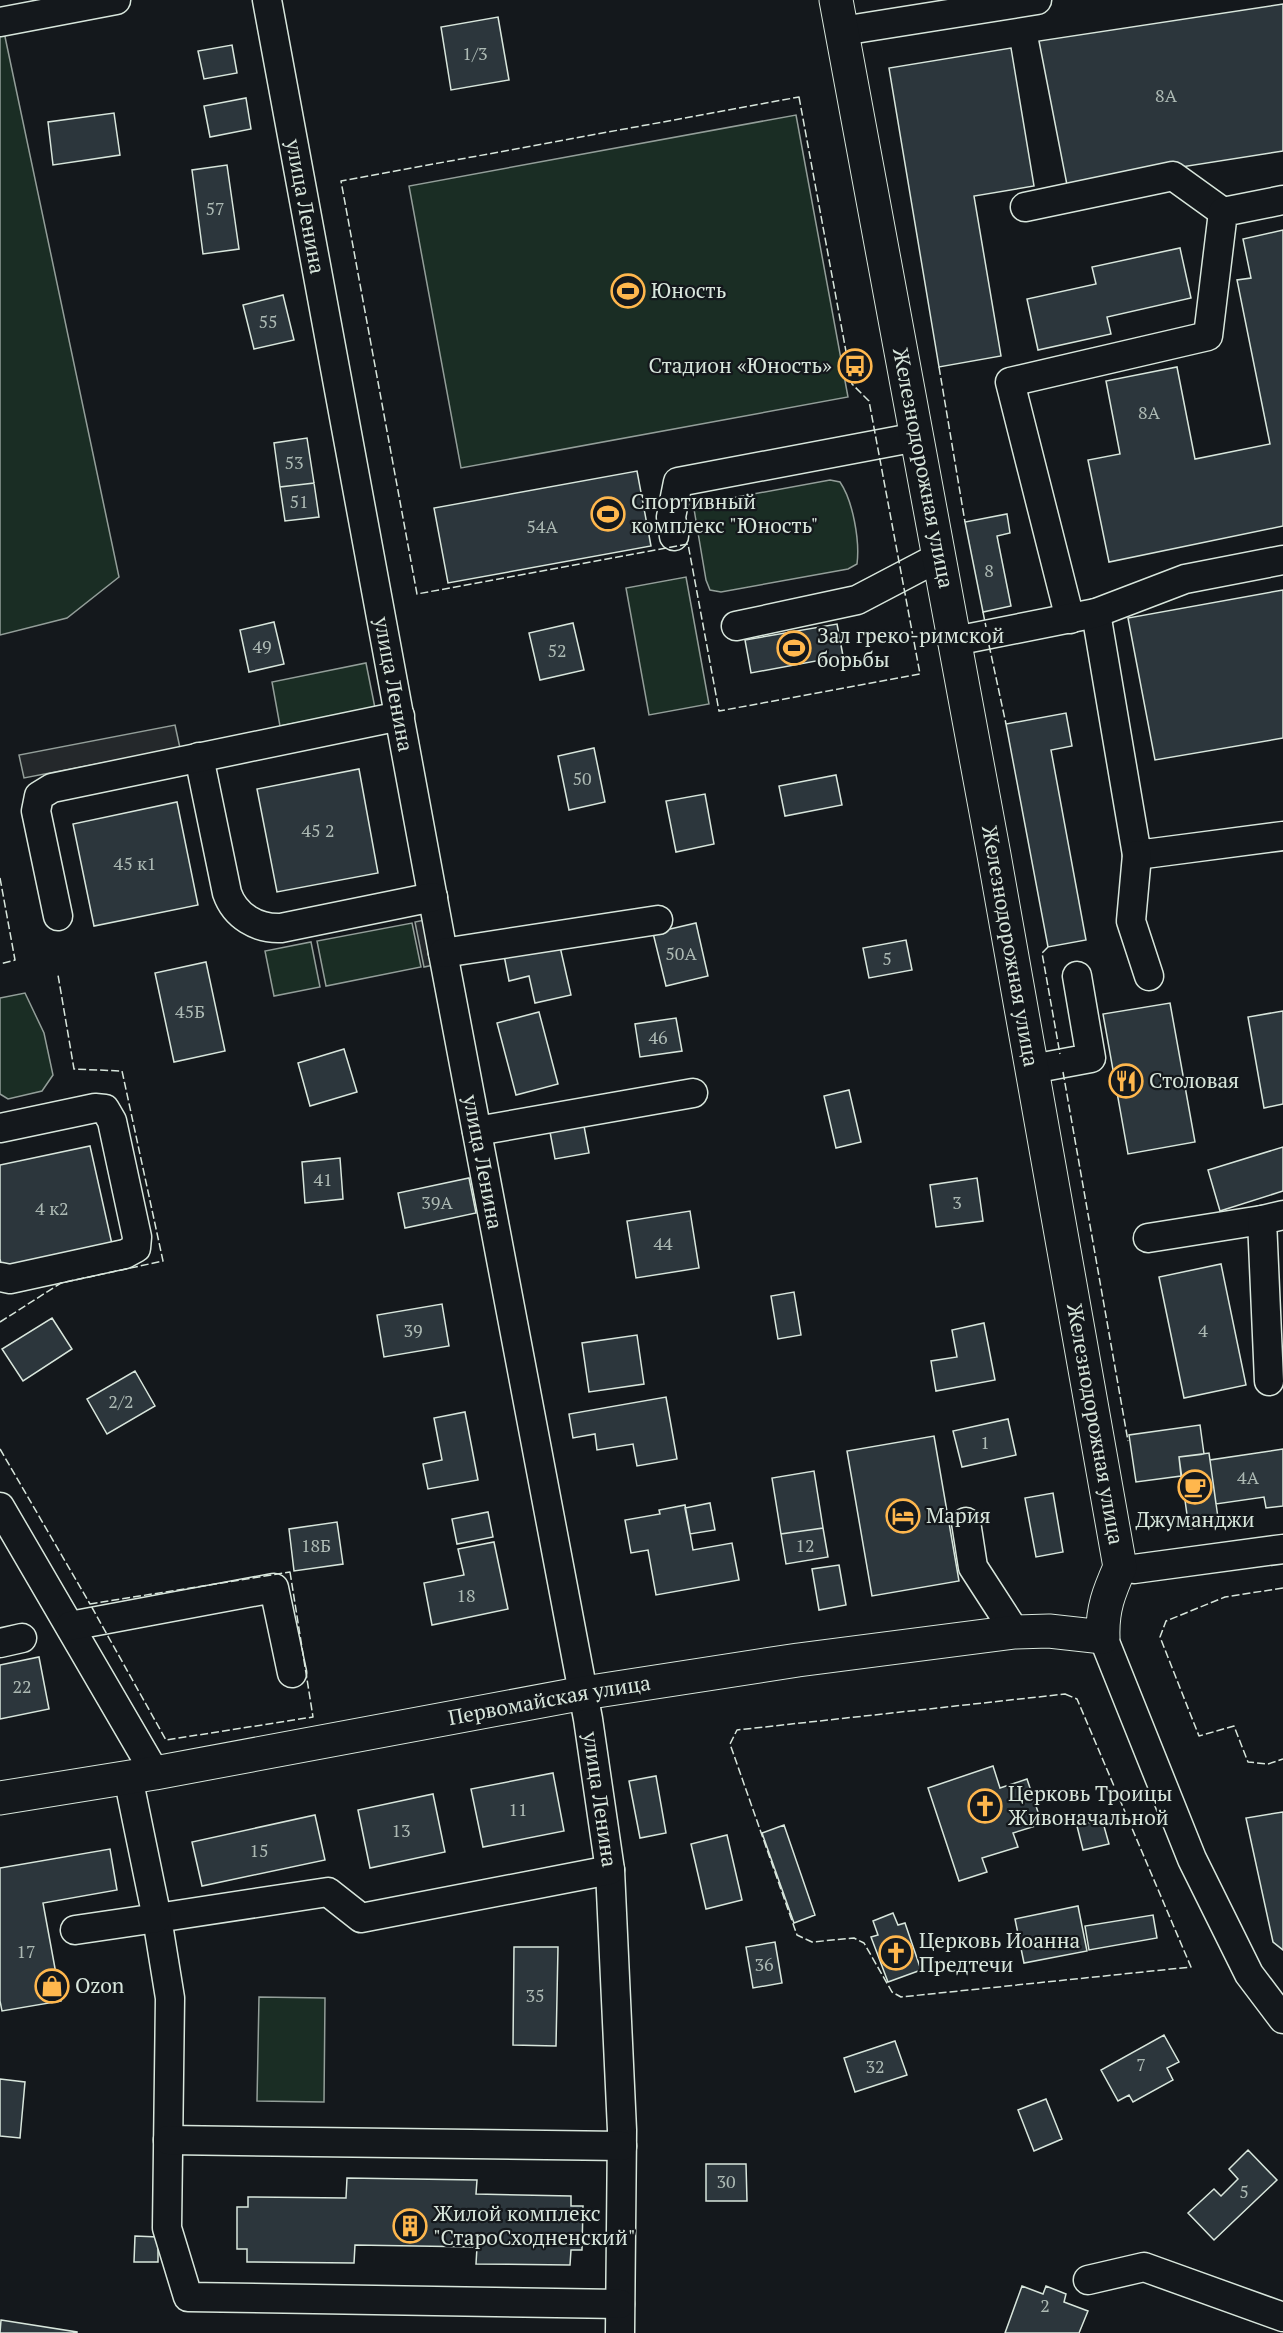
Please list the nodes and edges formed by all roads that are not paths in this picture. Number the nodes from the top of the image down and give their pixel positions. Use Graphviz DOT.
graph roads {
  1 [pos="116,0"];
  2 [pos="267,0"];
  3 [pos="1037,0"];
  4 [pos="968,5"];
  5 [pos="839,15"];
  6 [pos="0,22"];
  7 [pos="1283,200"];
  8 [pos="1025,207"];
  9 [pos="1223,212"];
  10 [pos="917,437"];
  11 [pos="674,536"];
  12 [pos="939,557"];
  13 [pos="1283,560"];
  14 [pos="1083,616"];
  15 [pos="736,626"];
  16 [pos="955,641"];
  17 [pos="400,716"];
  18 [pos="199,758"];
  19 [pos="1283,836"];
  20 [pos="1137,855"];
  21 [pos="433,897"];
  22 [pos="58,916"];
  23 [pos="658,920"];
  24 [pos="443,953"];
  25 [pos="1077,976"];
  26 [pos="1149,976"];
  27 [pos="1032,1069"];
  28 [pos="693,1093"];
  29 [pos="0,1128"];
  30 [pos="477,1131"];
  31 [pos="1272,1217"];
  32 [pos="1148,1238"];
  33 [pos="0,1276"];
  34 [pos="1269,1381"];
  35 [pos="0,1507"];
  36 [pos="966,1522"];
  37 [pos="1283,1549"];
  38 [pos="1120,1567"];
  39 [pos="70,1626"];
  40 [pos="1015,1632"];
  41 [pos="1103,1637"];
  42 [pos="292,1673"];
  43 [pos="584,1693"];
  44 [pos="142,1775"];
  45 [pos="0,1798"];
  46 [pos="610,1870"];
  47 [pos="157,1918"];
  48 [pos="75,1930"];
  49 [pos="1283,2019"];
  50 [pos="168,2140"];
  51 [pos="622,2146"];
  52 [pos="1088,2280"];
  53 [pos="620,2304"];
  54 [pos="1283,2317"];
  55 [pos="620,2333"];
  1 -- 6 [label="street"];
  2 -- 17 [label="street, улица Ленина"];
  3 -- 4 [label="street, Железнодорожная улица"];
  4 -- 5 [label="street, Железнодорожная улица"];
  5 -- 10 [label="main road, Железнодорожная улица"];
  7 -- 9 [label="street"];
  8 -- 9 [label="street"];
  9 -- 14 [label="street"];
  10 -- 11 [label="street"];
  10 -- 12 [label="main road, Железнодорожная улица"];
  12 -- 15 [label="street"];
  12 -- 16 [label="main road, Железнодорожная улица"];
  13 -- 14 [label="street"];
  14 -- 16 [label="street"];
  14 -- 20 [label="street"];
  16 -- 27 [label="main road, Железнодорожная улица"];
  17 -- 18 [label="street"];
  17 -- 21 [label="street, улица Ленина"];
  18 -- 21 [label="street"];
  18 -- 22 [label="street"];
  19 -- 20 [label="street"];
  20 -- 26 [label="street"];
  21 -- 24 [label="street, улица Ленина"];
  23 -- 24 [label="street"];
  24 -- 30 [label="street, улица Ленина"];
  25 -- 27 [label="street"];
  27 -- 38 [label="main road, Железнодорожная улица"];
  28 -- 30 [label="street"];
  29 -- 33 [label="street"];
  30 -- 43 [label="street, улица Ленина"];
  31 -- 32 [label="street"];
  31 -- 34 [label="street"];
  35 -- 39 [label="street"];
  36 -- 40 [label="street"];
  37 -- 38 [label="street"];
  38 -- 41 [label="main road, Железнодорожная улица"];
  39 -- 42 [label="street"];
  39 -- 44 [label="street"];
  40 -- 41 [label="main road, Первомайская улица"];
  40 -- 43 [label="main road, Первомайская улица"];
  41 -- 49 [label="street, Железнодорожная улица"];
  43 -- 44 [label="main road, Первомайская улица"];
  43 -- 46 [label="street, улица Ленина"];
  44 -- 45 [label="main road, Первомайская улица"];
  44 -- 47 [label="street"];
  46 -- 47 [label="street"];
  46 -- 51 [label="street, улица Ленина"];
  47 -- 48 [label="street"];
  47 -- 50 [label="street"];
  50 -- 51 [label="street"];
  50 -- 53 [label="street"];
  51 -- 53 [label="street, улица Ленина"];
  52 -- 54 [label="street"];
  53 -- 55 [label="street, улица Ленина"];
}
